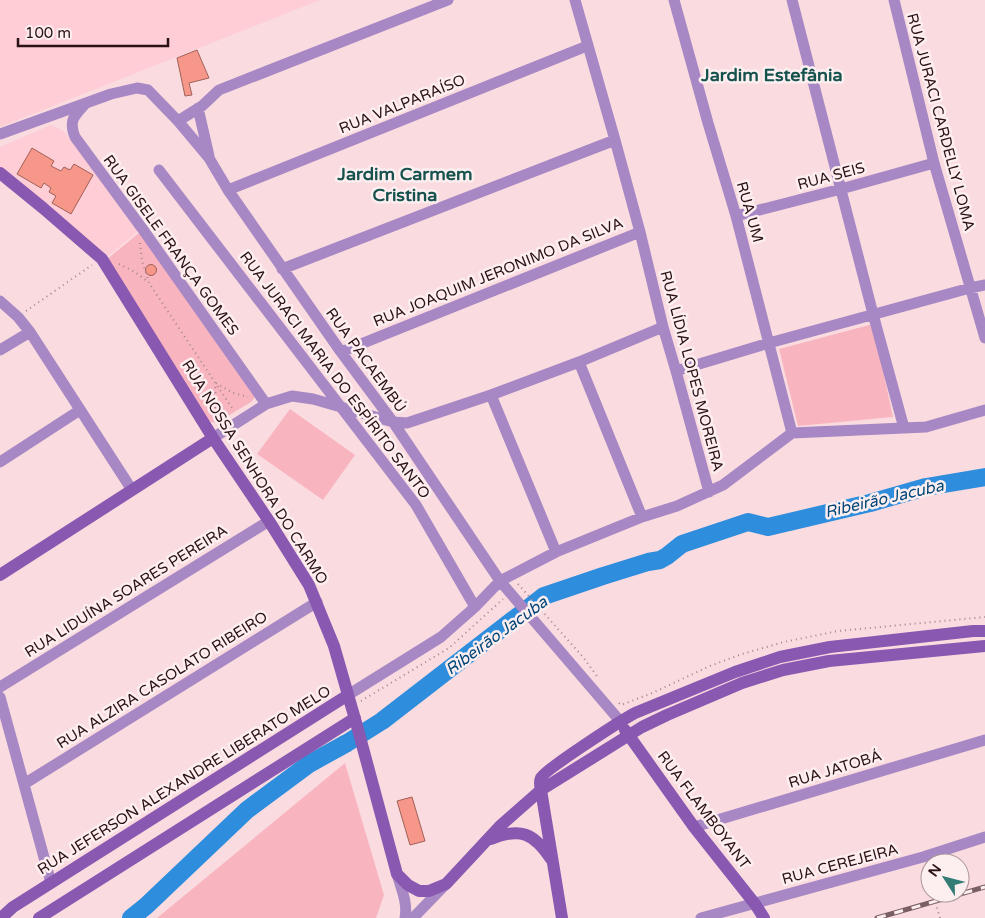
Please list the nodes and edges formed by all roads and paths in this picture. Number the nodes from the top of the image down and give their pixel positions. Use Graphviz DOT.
graph roads {
  1 [pos="448,0"];
  2 [pos="575,0"];
  3 [pos="674,0"];
  4 [pos="792,0"];
  5 [pos="894,0"];
  6 [pos="587,46"];
  7 [pos="87,102"];
  8 [pos="198,108"];
  9 [pos="178,121"];
  10 [pos="0,134"];
  11 [pos="615,140"];
  12 [pos="209,158"];
  13 [pos="934,163"];
  14 [pos="160,170"];
  15 [pos="0,173"];
  16 [pos="841,189"];
  17 [pos="228,190"];
  18 [pos="736,216"];
  19 [pos="640,232"];
  20 [pos="140,240"];
  21 [pos="102,259"];
  22 [pos="115,263"];
  23 [pos="282,269"];
  24 [pos="149,283"];
  25 [pos="985,285"];
  26 [pos="970,288"];
  27 [pos="0,301"];
  28 [pos="873,314"];
  29 [pos="18,317"];
  30 [pos="663,328"];
  31 [pos="30,332"];
  32 [pos="985,338"];
  33 [pos="769,343"];
  34 [pos="0,350"];
  35 [pos="341,352"];
  36 [pos="579,362"];
  37 [pos="676,371"];
  38 [pos="214,381"];
  39 [pos="491,394"];
  40 [pos="252,397"];
  41 [pos="266,404"];
  42 [pos="342,407"];
  43 [pos="80,410"];
  44 [pos="985,410"];
  45 [pos="234,411"];
  46 [pos="212,421"];
  47 [pos="393,422"];
  48 [pos="904,428"];
  49 [pos="792,433"];
  50 [pos="213,438"];
  51 [pos="195,449"];
  52 [pos="225,455"];
  53 [pos="0,462"];
  54 [pos="132,490"];
  55 [pos="709,492"];
  56 [pos="642,517"];
  57 [pos="268,520"];
  58 [pos="556,552"];
  59 [pos="0,575"];
  60 [pos="500,580"];
  61 [pos="515,596"];
  62 [pos="317,602"];
  63 [pos="474,607"];
  64 [pos="985,617"];
  65 [pos="985,631"];
  66 [pos="804,642"];
  67 [pos="985,646"];
  68 [pos="722,666"];
  69 [pos="410,667"];
  70 [pos="402,672"];
  71 [pos="698,676"];
  72 [pos="599,679"];
  73 [pos="0,687"];
  74 [pos="348,695"];
  75 [pos="0,697"];
  76 [pos="362,697"];
  77 [pos="652,697"];
  78 [pos="615,701"];
  79 [pos="618,707"];
  80 [pos="621,715"];
  81 [pos="356,722"];
  82 [pos="629,735"];
  83 [pos="985,740"];
  84 [pos="24,784"];
  85 [pos="541,790"];
  86 [pos="694,827"];
  87 [pos="985,837"];
  88 [pos="486,841"];
  89 [pos="552,860"];
  90 [pos="397,874"];
  91 [pos="64,875"];
  92 [pos="51,883"];
  93 [pos="446,884"];
  94 [pos="37,892"];
  95 [pos="75,895"];
  96 [pos="936,903"];
  97 [pos="754,904"];
  98 [pos="44,915"];
  99 [pos="1,918"];
  100 [pos="405,918"];
  101 [pos="413,918"];
  102 [pos="562,918"];
  103 [pos="702,918"];
  104 [pos="764,918"];
  105 [pos="940,918"];
  1 -- 8 [label="street"];
  2 -- 6 [label="street, RUA LÍDIA LOPES MOREIRA"];
  3 -- 18 [label="street, RUA UM"];
  4 -- 16 [label="street"];
  5 -- 13 [label="street, RUA JURACI CARDELLY LOMA"];
  6 -- 11 [label="street, RUA LÍDIA LOPES MOREIRA"];
  6 -- 17 [label="street, RUA VALPARAÍSO"];
  7 -- 9 [label="street, RUA PACAEMBÚ"];
  7 -- 10 [label="street, RUA PACAEMBÚ"];
  7 -- 41 [label="street, RUA GISELE FRANÇA GOMES"];
  8 -- 9 [label="street"];
  8 -- 12 [label="street, RUA PACAEMBÚ"];
  9 -- 12 [label="street, RUA PACAEMBÚ"];
  11 -- 19 [label="street, RUA LÍDIA LOPES MOREIRA"];
  11 -- 23 [label="street"];
  12 -- 17 [label="street, RUA PACAEMBÚ"];
  13 -- 16 [label="street, RUA SEIS"];
  13 -- 26 [label="street, RUA JURACI CARDELLY LOMA"];
  14 -- 42 [label="street, RUA JURACI MARIA DO ESPÍRITO SANTO"];
  15 -- 21 [label="main road, RUA NOSSA SENHORA DO CARMO"];
  16 -- 18 [label="street, RUA SEIS"];
  16 -- 28 [label="street"];
  17 -- 23 [label="street, RUA PACAEMBÚ"];
  18 -- 33 [label="street, RUA UM"];
  19 -- 30 [label="street, RUA LÍDIA LOPES MOREIRA"];
  19 -- 35 [label="street, RUA JOAQUIM JERONIMO DA SILVA"];
  20 -- 24 [label="path"];
  21 -- 29 [label="path"];
  21 -- 50 [label="main road, RUA NOSSA SENHORA DO CARMO"];
  22 -- 24 [label="path"];
  23 -- 35 [label="street, RUA PACAEMBÚ"];
  24 -- 38 [label="path"];
  25 -- 26 [label="street"];
  26 -- 28 [label="street"];
  26 -- 32 [label="street, RUA JURACI CARDELLY LOMA"];
  27 -- 29 [label="street"];
  28 -- 33 [label="street"];
  28 -- 48 [label="street"];
  29 -- 31 [label="street"];
  30 -- 36 [label="street"];
  30 -- 37 [label="street, RUA LÍDIA LOPES MOREIRA"];
  31 -- 34 [label="street"];
  31 -- 43 [label="street"];
  33 -- 37 [label="street"];
  33 -- 49 [label="street, RUA UM"];
  35 -- 47 [label="street, RUA PACAEMBÚ"];
  36 -- 39 [label="street"];
  36 -- 56 [label="street"];
  37 -- 55 [label="street, RUA LÍDIA LOPES MOREIRA"];
  38 -- 40 [label="path"];
  38 -- 45 [label="path"];
  38 -- 46 [label="path"];
  39 -- 47 [label="street"];
  39 -- 58 [label="street"];
  41 -- 42 [label="street"];
  41 -- 50 [label="street"];
  42 -- 47 [label="street"];
  42 -- 63 [label="street, RUA JURACI MARIA DO ESPÍRITO SANTO"];
  43 -- 53 [label="street"];
  43 -- 54 [label="street"];
  44 -- 48 [label="street"];
  47 -- 60 [label="street, RUA PACAEMBÚ"];
  48 -- 49 [label="street"];
  49 -- 55 [label="street"];
  50 -- 51 [label="main road"];
  50 -- 52 [label="main road, RUA NOSSA SENHORA DO CARMO"];
  51 -- 52 [label="main road"];
  51 -- 54 [label="main road"];
  52 -- 57 [label="main road, RUA NOSSA SENHORA DO CARMO"];
  54 -- 59 [label="main road"];
  55 -- 56 [label="street, RUA LÍDIA LOPES MOREIRA"];
  56 -- 58 [label="street, RUA LÍDIA LOPES MOREIRA"];
  57 -- 62 [label="main road, RUA NOSSA SENHORA DO CARMO"];
  57 -- 73 [label="street, RUA LIDUÍNA SOARES PEREIRA"];
  58 -- 60 [label="street, RUA LÍDIA LOPES MOREIRA"];
  60 -- 61 [label="street, RUA PACAEMBÚ"];
  60 -- 63 [label="street, RUA LÍDIA LOPES MOREIRA"];
  61 -- 69 [label="path"];
  61 -- 72 [label="path"];
  61 -- 80 [label="street, RUA PACAEMBÚ"];
  62 -- 74 [label="main road, RUA NOSSA SENHORA DO CARMO"];
  62 -- 84 [label="street, RUA ALZIRA CASOLATO RIBEIRO"];
  63 -- 74 [label="street, RUA LÍDIA LOPES MOREIRA"];
  64 -- 78 [label="path"];
  65 -- 80 [label="main road"];
  66 -- 68 [label="path"];
  67 -- 82 [label="main road"];
  70 -- 76 [label="path"];
  71 -- 77 [label="path"];
  74 -- 81 [label="main road, RUA NOSSA SENHORA DO CARMO"];
  74 -- 91 [label="main road, RUA JEFERSON ALEXANDRE LIBERATO MELO"];
  75 -- 84 [label="street"];
  79 -- 80 [label="path"];
  80 -- 82 [label="main road, RUA FLAMBOYANT"];
  80 -- 85 [label="main road"];
  81 -- 90 [label="main road, RUA NOSSA SENHORA DO CARMO"];
  81 -- 95 [label="main road"];
  82 -- 85 [label="main road"];
  82 -- 86 [label="main road, RUA FLAMBOYANT"];
  83 -- 86 [label="street, RUA JATOBÁ"];
  84 -- 92 [label="street"];
  85 -- 88 [label="main road"];
  85 -- 89 [label="main road"];
  86 -- 97 [label="main road, RUA FLAMBOYANT"];
  87 -- 97 [label="street, RUA CEREJEIRA"];
  88 -- 89 [label="main road"];
  88 -- 93 [label="main road"];
  89 -- 102 [label="main road"];
  90 -- 93 [label="main road"];
  90 -- 100 [label="street"];
  91 -- 92 [label="main road, RUA JEFERSON ALEXANDRE LIBERATO MELO"];
  91 -- 95 [label="main road"];
  92 -- 94 [label="main road, RUA JEFERSON ALEXANDRE LIBERATO MELO"];
  93 -- 101 [label="street"];
  94 -- 98 [label="main road"];
  94 -- 99 [label="main road, RUA JEFERSON ALEXANDRE LIBERATO MELO"];
  95 -- 98 [label="main road"];
  96 -- 105 [label="path, bridge"];
  97 -- 103 [label="street, RUA CEREJEIRA"];
  97 -- 104 [label="main road, RUA FLAMBOYANT"];
}
